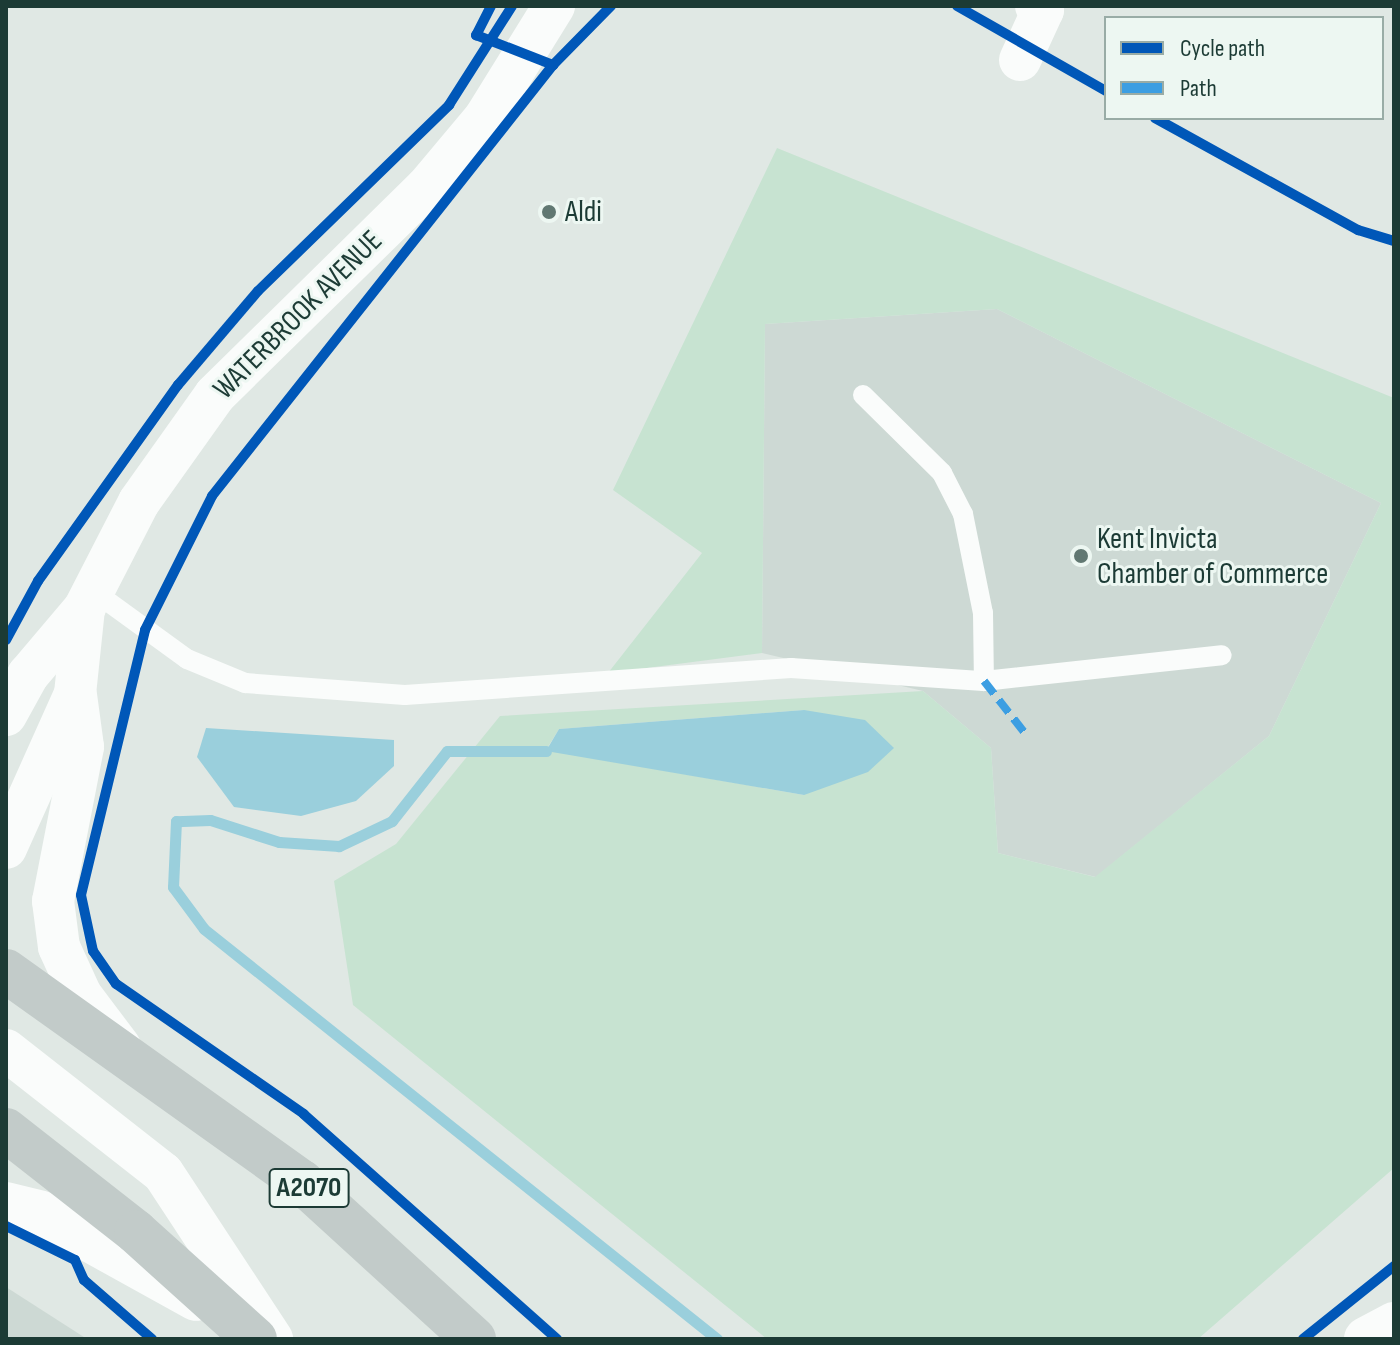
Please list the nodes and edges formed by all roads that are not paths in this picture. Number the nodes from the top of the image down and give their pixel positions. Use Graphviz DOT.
graph roads {
  1 [pos="566,6"];
  2 [pos="1036,6"];
  3 [pos="546,22"];
  4 [pos="1020,60"];
  5 [pos="863,395"];
  6 [pos="88,600"];
  7 [pos="1222,655"];
  8 [pos="984,681"];
  9 [pos="75,694"];
  10 [pos="6,715"];
  11 [pos="6,848"];
  12 [pos="6,971"];
  13 [pos="6,1050"];
  14 [pos="128,1058"];
  15 [pos="6,1130"];
  16 [pos="6,1204"];
  17 [pos="244,1329"];
  18 [pos="272,1339"];
  19 [pos="474,1339"];
  1 -- 3 [label="street, WATERBROOK AVENUE"];
  2 -- 4 [label="street"];
  3 -- 6 [label="street, WATERBROOK AVENUE"];
  5 -- 8 [label="lane"];
  6 -- 8 [label="lane"];
  6 -- 9 [label="street, WATERBROOK AVENUE"];
  6 -- 10 [label="street, WATERBROOK AVENUE"];
  7 -- 8 [label="lane"];
  9 -- 11 [label="street, WATERBROOK AVENUE"];
  9 -- 14 [label="street, WATERBROOK AVENUE"];
  12 -- 14 [label="highway, A2070"];
  13 -- 18 [label="street"];
  14 -- 19 [label="highway, A2070"];
  15 -- 17 [label="highway"];
  16 -- 17 [label="street"];
}
